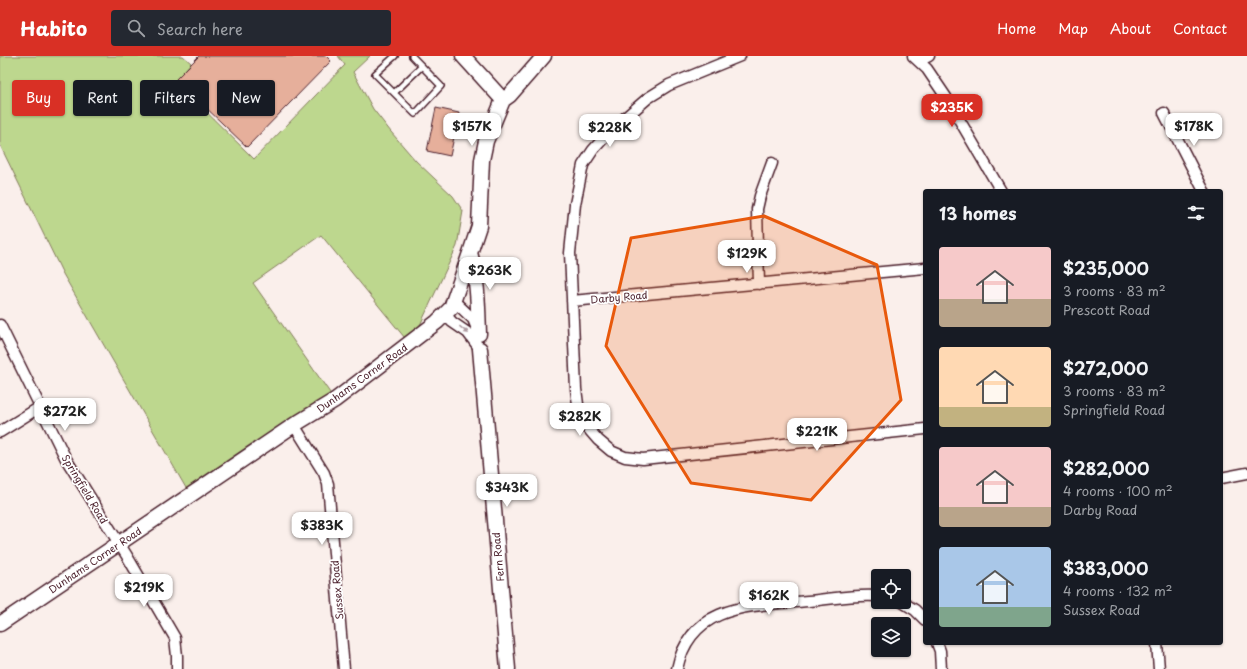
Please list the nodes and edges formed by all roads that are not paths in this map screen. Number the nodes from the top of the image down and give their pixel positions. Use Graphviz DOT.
graph roads {
  1 [pos="395,56"];
  2 [pos="412,56"];
  3 [pos="463,56"];
  4 [pos="544,56"];
  5 [pos="740,56"];
  6 [pos="929,56"];
  7 [pos="916,59"];
  8 [pos="422,66"];
  9 [pos="394,93"];
  10 [pos="503,100"];
  11 [pos="1164,113"];
  12 [pos="772,163"];
  13 [pos="1000,189"];
  14 [pos="1203,189"];
  15 [pos="470,253"];
  16 [pos="923,268"];
  17 [pos="760,284"];
  18 [pos="453,300"];
  19 [pos="572,301"];
  20 [pos="445,314"];
  21 [pos="0,325"];
  22 [pos="479,334"];
  23 [pos="480,349"];
  24 [pos="40,407"];
  25 [pos="294,425"];
  26 [pos="923,429"];
  27 [pos="0,432"];
  28 [pos="1247,473"];
  29 [pos="1223,478"];
  30 [pos="119,544"];
  31 [pos="871,596"];
  32 [pos="911,608"];
  33 [pos="923,618"];
  34 [pos="0,624"];
  35 [pos="938,645"];
  36 [pos="1157,645"];
  37 [pos="177,669"];
  38 [pos="344,669"];
  39 [pos="508,669"];
  40 [pos="677,669"];
  41 [pos="941,669"];
  42 [pos="1159,669"];
  1 -- 9 [label="lane"];
  2 -- 8 [label="lane"];
  3 -- 10 [label="street"];
  4 -- 10 [label="street, Dunhams Corner Road"];
  5 -- 19 [label="street"];
  6 -- 7 [label="street"];
  7 -- 13 [label="street"];
  8 -- 9 [label="lane"];
  8 -- 9 [label="lane"];
  10 -- 15 [label="street, Dunhams Corner Road"];
  11 -- 14 [label="street"];
  12 -- 17 [label="street"];
  15 -- 18 [label="street, Dunhams Corner Road"];
  15 -- 22 [label="street"];
  16 -- 17 [label="street, Darby Road"];
  17 -- 19 [label="street, Darby Road"];
  18 -- 20 [label="street, Dunhams Corner Road"];
  18 -- 22 [label="street, Fern Road"];
  19 -- 26 [label="street"];
  20 -- 23 [label="street, one-way"];
  20 -- 25 [label="street, Dunhams Corner Road"];
  21 -- 24 [label="street, Springfield Road"];
  22 -- 23 [label="street, Fern Road"];
  23 -- 39 [label="street, Fern Road"];
  24 -- 27 [label="street"];
  24 -- 30 [label="street, Springfield Road"];
  25 -- 30 [label="street, Dunhams Corner Road"];
  25 -- 38 [label="street, Sussex Road"];
  28 -- 29 [label="street"];
  30 -- 34 [label="street, Dunhams Corner Road"];
  30 -- 37 [label="street, Springfield Road"];
  31 -- 40 [label="street"];
  32 -- 33 [label="street"];
  35 -- 41 [label="street"];
  36 -- 42 [label="street"];
}
